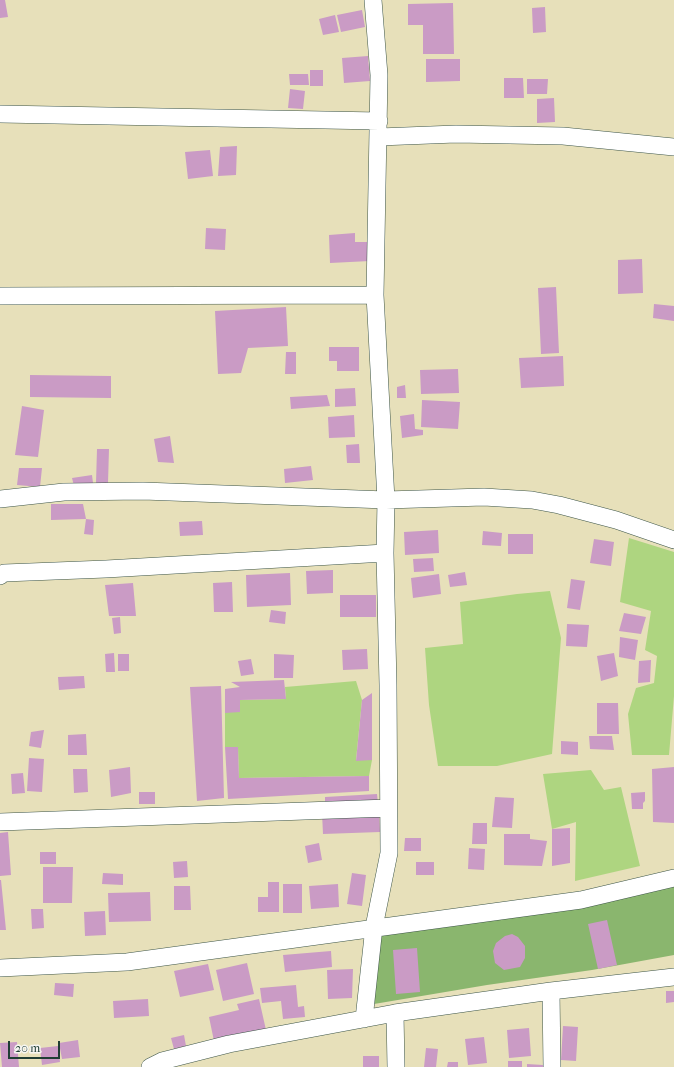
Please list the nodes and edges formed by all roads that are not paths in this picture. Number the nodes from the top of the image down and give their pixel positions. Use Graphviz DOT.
graph roads {
  1 [pos="373,0"];
  2 [pos="0,114"];
  3 [pos="378,129"];
  4 [pos="674,147"];
  5 [pos="375,294"];
  6 [pos="0,296"];
  7 [pos="0,499"];
  8 [pos="386,500"];
  9 [pos="674,540"];
  10 [pos="385,553"];
  11 [pos="0,576"];
  12 [pos="388,808"];
  13 [pos="0,822"];
  14 [pos="674,878"];
  15 [pos="374,927"];
  16 [pos="0,968"];
  17 [pos="674,977"];
  18 [pos="551,991"];
  19 [pos="395,1013"];
  20 [pos="364,1019"];
  21 [pos="150,1067"];
  22 [pos="396,1067"];
  23 [pos="552,1067"];
  1 -- 3 [label="street"];
  2 -- 3 [label="street"];
  3 -- 4 [label="street"];
  3 -- 5 [label="street"];
  5 -- 6 [label="street"];
  5 -- 8 [label="street"];
  7 -- 8 [label="street"];
  8 -- 9 [label="street"];
  8 -- 10 [label="street"];
  10 -- 11 [label="street"];
  10 -- 12 [label="street"];
  12 -- 13 [label="street"];
  12 -- 15 [label="street"];
  14 -- 15 [label="street"];
  15 -- 16 [label="street"];
  15 -- 20 [label="street"];
  17 -- 18 [label="street"];
  18 -- 19 [label="street"];
  18 -- 23 [label="street"];
  19 -- 20 [label="street"];
  19 -- 22 [label="street"];
  20 -- 21 [label="street"];
}
